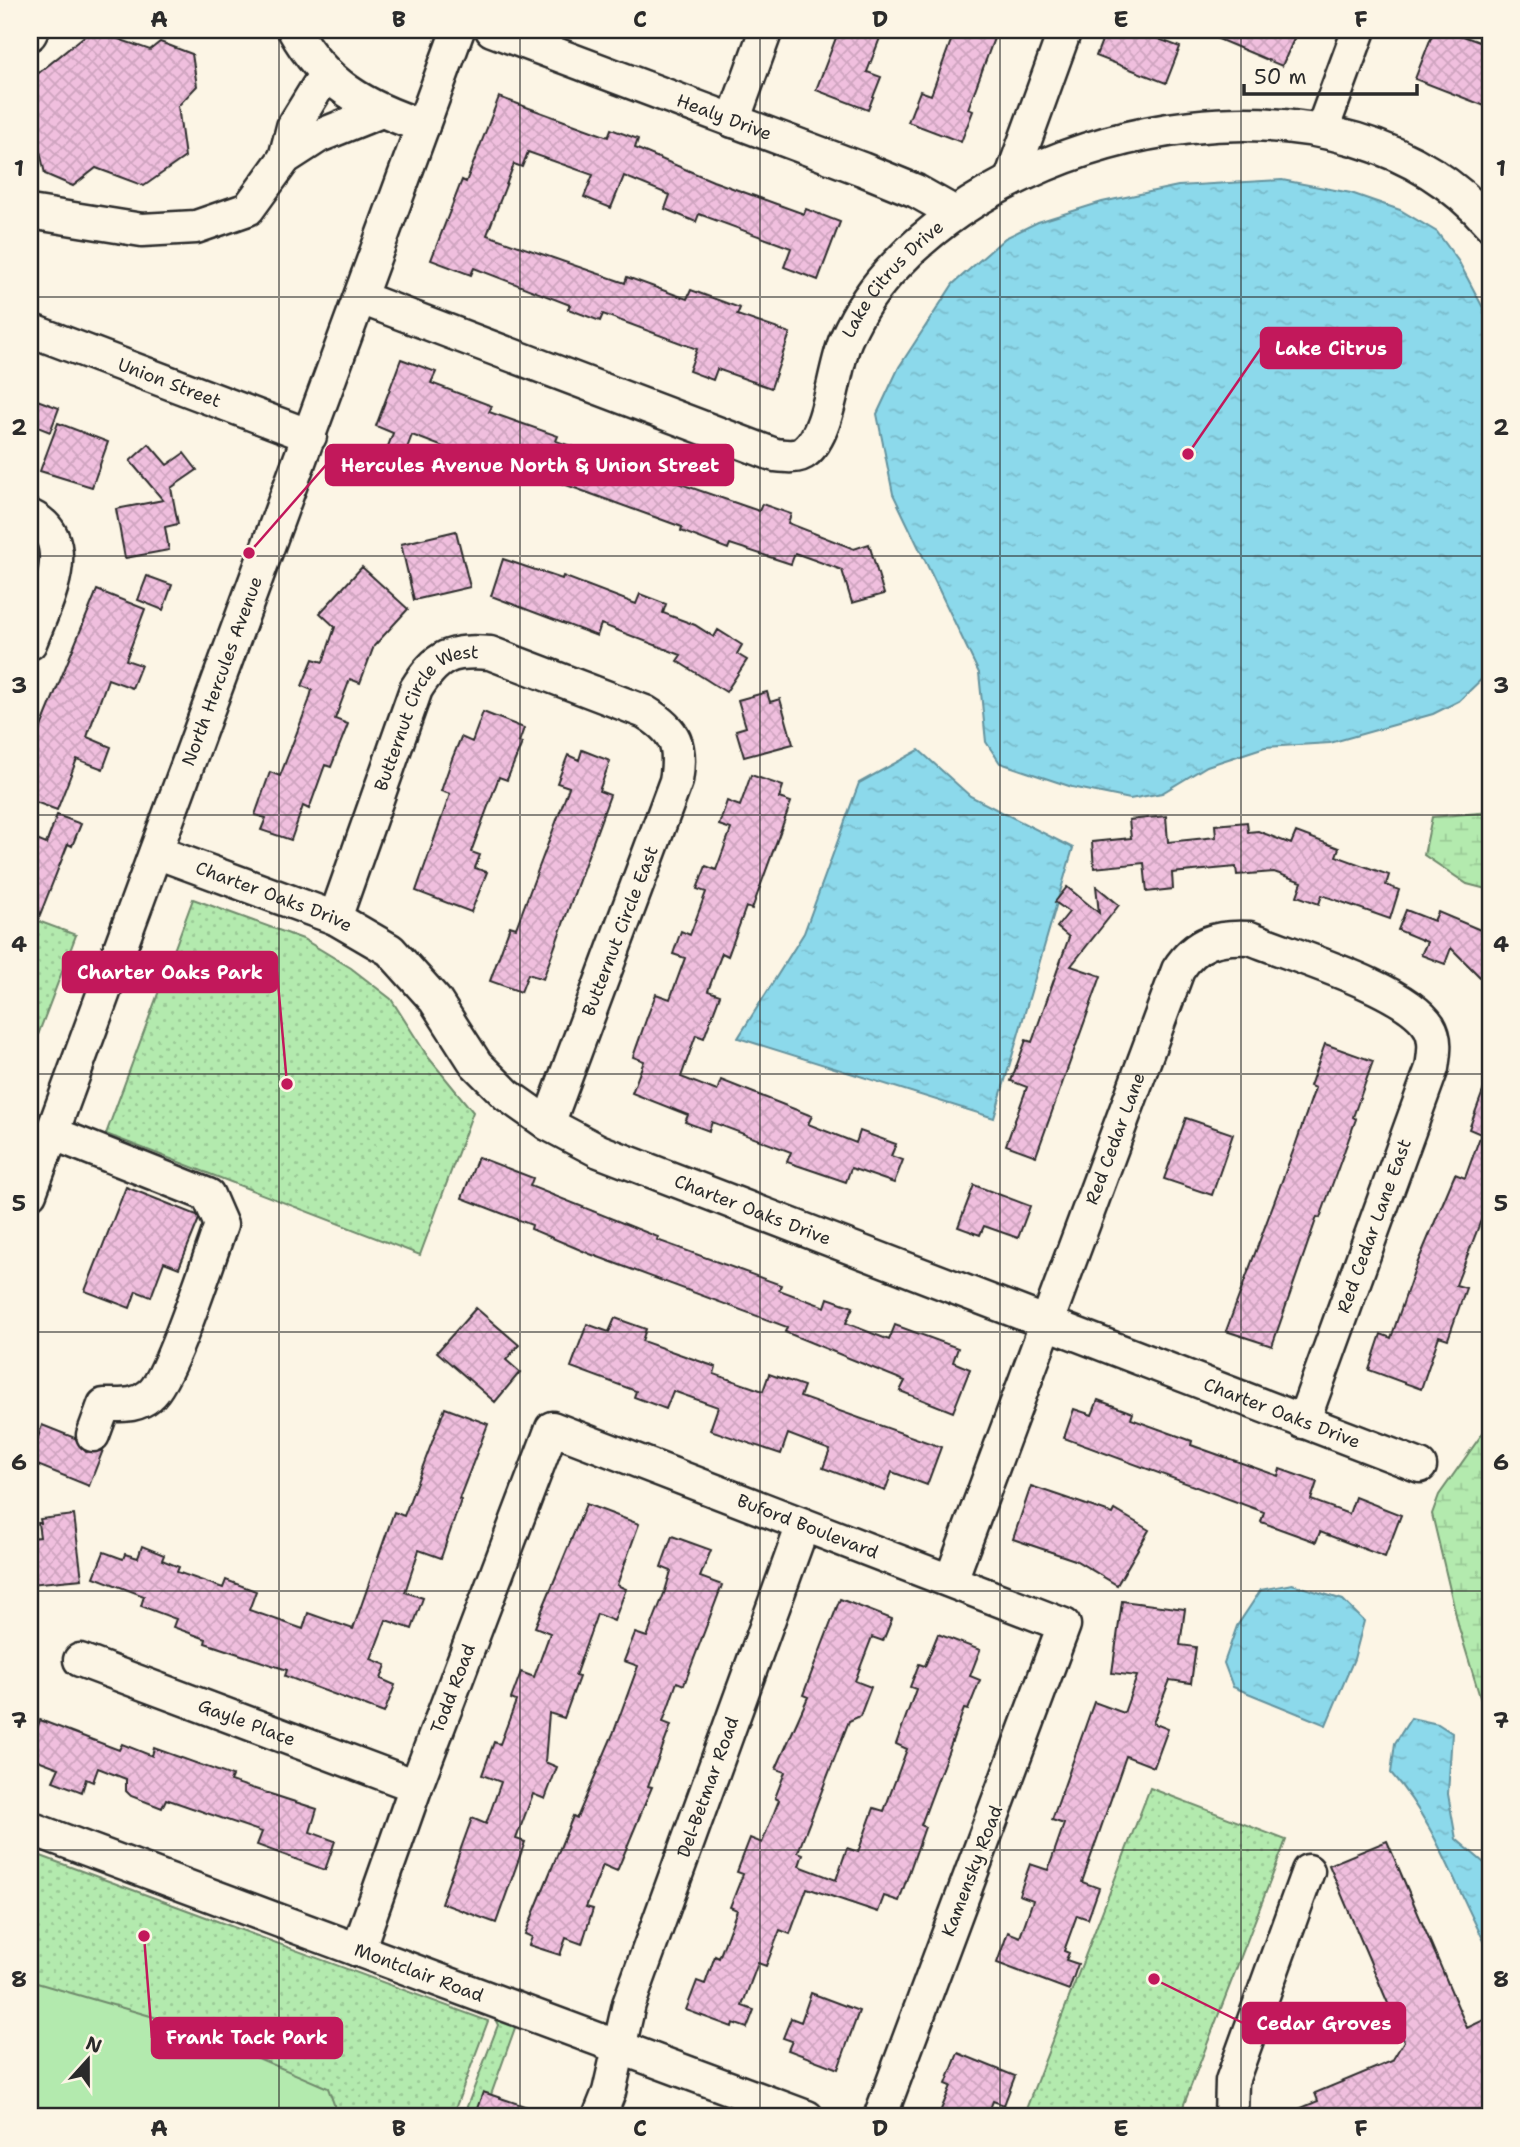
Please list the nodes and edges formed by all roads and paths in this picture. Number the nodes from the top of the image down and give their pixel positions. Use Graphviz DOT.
graph roads {
  1 [pos="294,30"];
  2 [pos="458,30"];
  3 [pos="492,30"];
  4 [pos="766,30"];
  5 [pos="1065,30"];
  6 [pos="1359,30"];
  7 [pos="325,75"];
  8 [pos="379,112"];
  9 [pos="733,121"];
  10 [pos="423,127"];
  11 [pos="1322,130"];
  12 [pos="285,158"];
  13 [pos="1011,179"];
  14 [pos="30,212"];
  15 [pos="955,213"];
  16 [pos="1490,224"];
  17 [pos="361,298"];
  18 [pos="30,330"];
  19 [pos="310,436"];
  20 [pos="30,516"];
  21 [pos="30,643"];
  22 [pos="674,737"];
  23 [pos="156,852"];
  24 [pos="335,918"];
  25 [pos="1430,1028"];
  26 [pos="548,1124"];
  27 [pos="52,1133"];
  28 [pos="30,1193"];
  29 [pos="1047,1320"];
  30 [pos="1303,1422"];
  31 [pos="552,1428"];
  32 [pos="93,1435"];
  33 [pos="1420,1466"];
  34 [pos="803,1525"];
  35 [pos="951,1580"];
  36 [pos="1064,1625"];
  37 [pos="80,1660"];
  38 [pos="416,1786"];
  39 [pos="30,1828"];
  40 [pos="1308,1871"];
  41 [pos="358,1950"];
  42 [pos="618,2049"];
  43 [pos="599,2117"];
  44 [pos="807,2117"];
  45 [pos="880,2117"];
  46 [pos="1231,2117"];
  1 -- 7 [label="street"];
  2 -- 10 [label="street, North Hercules Avenue"];
  3 -- 9 [label="street, Healy Drive"];
  4 -- 9 [label="street"];
  5 -- 13 [label="street"];
  6 -- 11 [label="street"];
  7 -- 8 [label="street"];
  7 -- 12 [label="street"];
  8 -- 10 [label="street"];
  8 -- 12 [label="street"];
  9 -- 15 [label="street, Healy Drive"];
  10 -- 17 [label="street, North Hercules Avenue"];
  11 -- 13 [label="street, Lake Citrus Drive"];
  11 -- 16 [label="street, Lake Citrus Drive"];
  12 -- 14 [label="street"];
  13 -- 15 [label="street, Lake Citrus Drive"];
  15 -- 17 [label="street, Lake Citrus Drive"];
  17 -- 19 [label="street, North Hercules Avenue"];
  18 -- 19 [label="street, Union Street"];
  19 -- 23 [label="street, North Hercules Avenue"];
  20 -- 21 [label="street"];
  22 -- 24 [label="street, Butternut Circle West"];
  22 -- 26 [label="street, Butternut Circle East"];
  23 -- 24 [label="street, Charter Oaks Drive"];
  23 -- 27 [label="street, North Hercules Avenue"];
  24 -- 26 [label="street, Charter Oaks Drive"];
  25 -- 29 [label="street, Red Cedar Lane"];
  25 -- 30 [label="street, Red Cedar Lane East"];
  26 -- 29 [label="street, Charter Oaks Drive"];
  27 -- 28 [label="street, North Hercules Avenue"];
  27 -- 32 [label="street"];
  29 -- 30 [label="street, Charter Oaks Drive"];
  29 -- 35 [label="street, Red Cedar Lane"];
  30 -- 33 [label="street, Charter Oaks Drive"];
  31 -- 34 [label="street, Buford Boulevard"];
  31 -- 38 [label="street, Todd Road"];
  34 -- 35 [label="street, Buford Boulevard"];
  34 -- 42 [label="street, Del-Betmar Road"];
  35 -- 36 [label="street, Buford Boulevard"];
  36 -- 45 [label="street, Kamensky Road"];
  37 -- 38 [label="street, Gayle Place"];
  38 -- 41 [label="street, Todd Road"];
  39 -- 41 [label="street, Montclair Road"];
  40 -- 46 [label="street"];
  41 -- 42 [label="street, Montclair Road"];
  42 -- 43 [label="street, Del-Betmar Road"];
  42 -- 44 [label="street, Montclair Road"];
}
